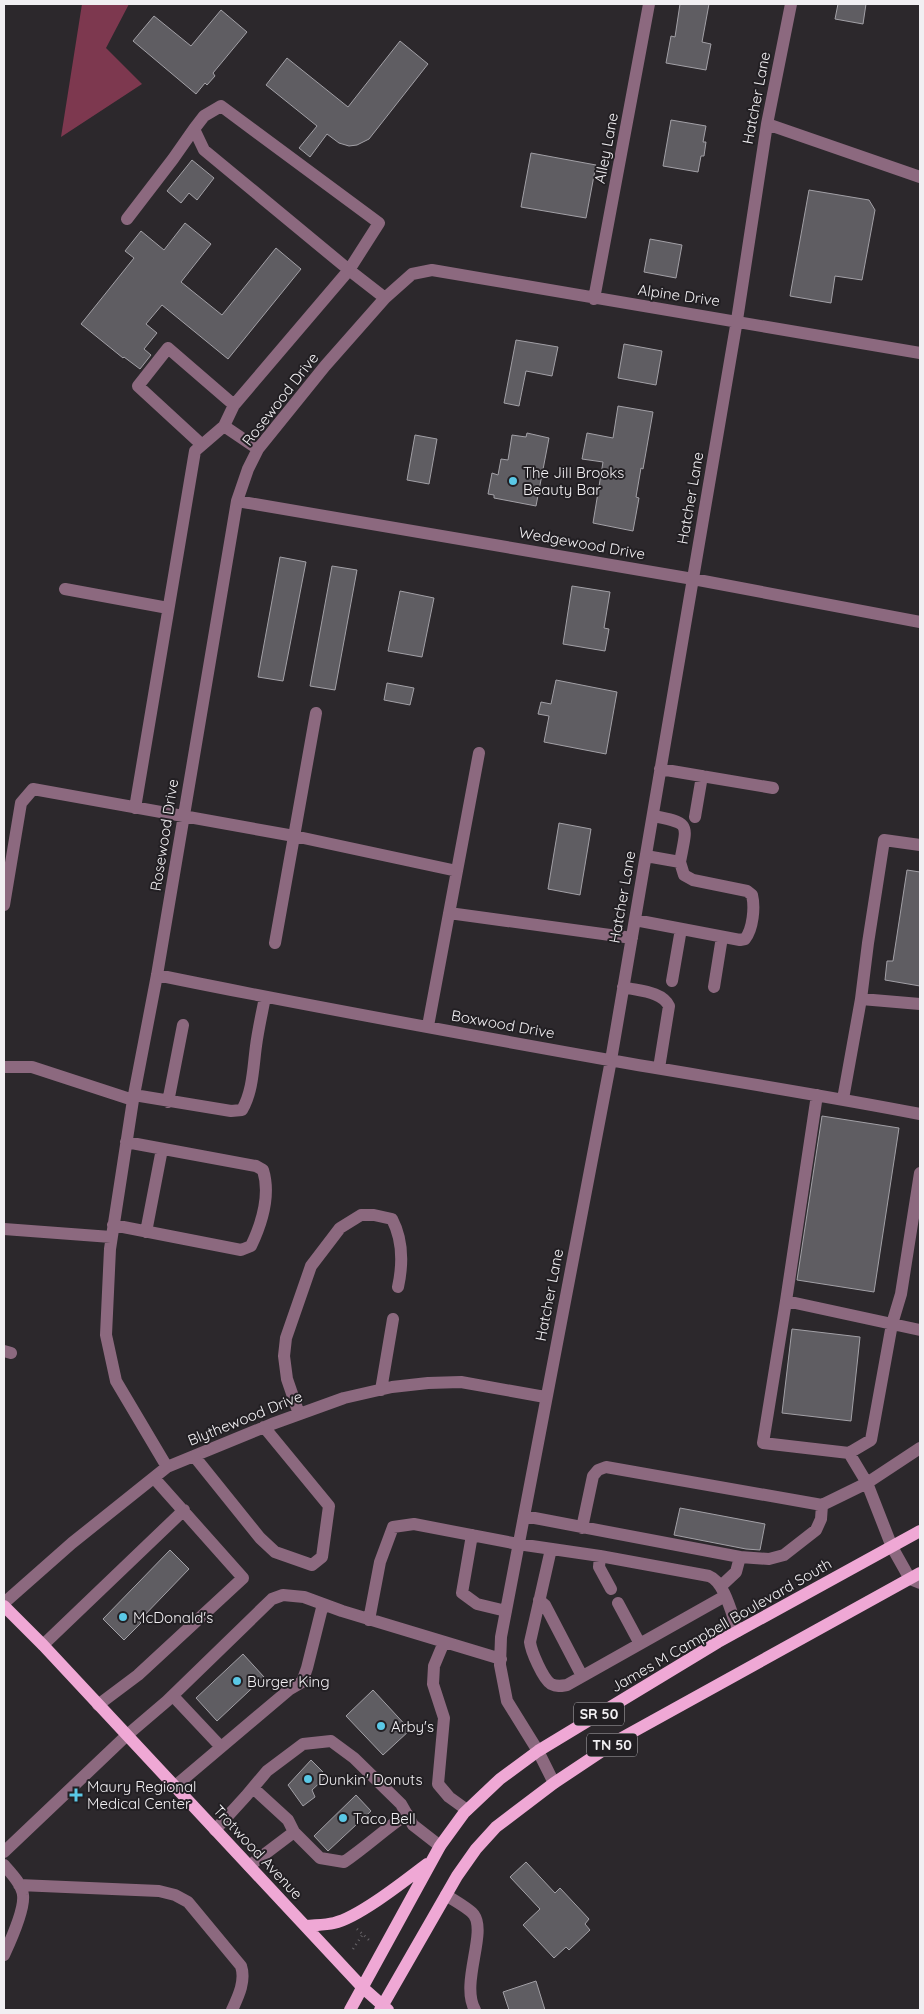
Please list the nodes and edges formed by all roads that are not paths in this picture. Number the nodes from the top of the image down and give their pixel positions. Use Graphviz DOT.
graph roads {
  1 [pos="649,4"];
  2 [pos="791,4"];
  3 [pos="767,124"];
  4 [pos="194,129"];
  5 [pos="920,177"];
  6 [pos="127,220"];
  7 [pos="349,270"];
  8 [pos="432,270"];
  9 [pos="386,298"];
  10 [pos="594,299"];
  11 [pos="736,320"];
  12 [pos="920,353"];
  13 [pos="234,405"];
  14 [pos="224,426"];
  15 [pos="201,444"];
  16 [pos="258,449"];
  17 [pos="237,501"];
  18 [pos="693,579"];
  19 [pos="65,589"];
  20 [pos="168,608"];
  21 [pos="920,622"];
  22 [pos="316,713"];
  23 [pos="479,753"];
  24 [pos="660,769"];
  25 [pos="702,776"];
  26 [pos="773,788"];
  27 [pos="135,808"];
  28 [pos="652,816"];
  29 [pos="184,817"];
  30 [pos="695,817"];
  31 [pos="294,836"];
  32 [pos="920,845"];
  33 [pos="646,856"];
  34 [pos="680,862"];
  35 [pos="457,871"];
  36 [pos="4,906"];
  37 [pos="450,913"];
  38 [pos="635,920"];
  39 [pos="681,929"];
  40 [pos="722,937"];
  41 [pos="632,938"];
  42 [pos="275,943"];
  43 [pos="157,975"];
  44 [pos="672,981"];
  45 [pos="623,987"];
  46 [pos="714,987"];
  47 [pos="266,997"];
  48 [pos="862,999"];
  49 [pos="920,1004"];
  50 [pos="182,1025"];
  51 [pos="428,1026"];
  52 [pos="611,1060"];
  53 [pos="4,1067"];
  54 [pos="659,1068"];
  55 [pos="817,1094"];
  56 [pos="134,1097"];
  57 [pos="843,1099"];
  58 [pos="168,1102"];
  59 [pos="920,1114"];
  60 [pos="126,1142"];
  61 [pos="162,1149"];
  62 [pos="920,1173"];
  63 [pos="4,1229"];
  64 [pos="112,1231"];
  65 [pos="146,1232"];
  66 [pos="398,1287"];
  67 [pos="786,1300"];
  68 [pos="392,1319"];
  69 [pos="892,1324"];
  70 [pos="920,1330"];
  71 [pos="381,1390"];
  72 [pos="545,1397"];
  73 [pos="299,1414"];
  74 [pos="264,1427"];
  75 [pos="920,1448"];
  76 [pos="849,1453"];
  77 [pos="194,1456"];
  78 [pos="167,1468"];
  79 [pos="154,1478"];
  80 [pos="867,1483"];
  81 [pos="822,1505"];
  82 [pos="184,1510"];
  83 [pos="524,1516"];
  84 [pos="582,1528"];
  85 [pos="920,1531"];
  86 [pos="472,1535"];
  87 [pos="518,1544"];
  88 [pos="892,1547"];
  89 [pos="551,1549"];
  90 [pos="600,1556"];
  91 [pos="740,1557"];
  92 [pos="917,1579"];
  93 [pos="611,1589"];
  94 [pos="723,1591"];
  95 [pos="538,1600"];
  96 [pos="618,1602"];
  97 [pos="322,1604"];
  98 [pos="4,1605"];
  99 [pos="506,1611"];
  100 [pos="369,1620"];
  101 [pos="738,1631"];
  102 [pos="444,1642"];
  103 [pos="640,1644"];
  104 [pos="43,1646"];
  105 [pos="500,1659"];
  106 [pos="582,1676"];
  107 [pos="173,1696"];
  108 [pos="98,1704"];
  109 [pos="126,1736"];
  110 [pos="221,1748"];
  111 [pos="538,1750"];
  112 [pos="554,1783"];
  113 [pos="174,1786"];
  114 [pos="253,1788"];
  115 [pos="467,1810"];
  116 [pos="407,1814"];
  117 [pos="215,1830"];
  118 [pos="294,1832"];
  119 [pos="440,1846"];
  120 [pos="4,1852"];
  121 [pos="429,1863"];
  122 [pos="4,1865"];
  123 [pos="249,1866"];
  124 [pos="19,1885"];
  125 [pos="446,1895"];
  126 [pos="306,1926"];
  127 [pos="4,1955"];
  128 [pos="362,1986"];
  129 [pos="384,2008"];
  130 [pos="232,2010"];
  131 [pos="350,2010"];
  132 [pos="475,2010"];
  1 -- 10 [label="street, Alley Lane"];
  2 -- 3 [label="street, Hatcher Lane"];
  3 -- 5 [label="street"];
  3 -- 11 [label="street, Hatcher Lane"];
  4 -- 6 [label="street"];
  4 -- 7 [label="street"];
  4 -- 7 [label="street"];
  7 -- 9 [label="street"];
  7 -- 13 [label="street"];
  8 -- 9 [label="street, Rosewood Drive"];
  8 -- 10 [label="street, Alpine Drive"];
  9 -- 16 [label="street, Rosewood Drive"];
  10 -- 11 [label="street, Alpine Drive"];
  11 -- 12 [label="street, Alpine Drive"];
  11 -- 18 [label="street, Hatcher Lane"];
  13 -- 14 [label="street"];
  13 -- 15 [label="street"];
  14 -- 15 [label="street"];
  14 -- 16 [label="street"];
  15 -- 20 [label="street"];
  16 -- 17 [label="street, Rosewood Drive"];
  17 -- 18 [label="street, Wedgewood Drive"];
  17 -- 29 [label="street, Rosewood Drive"];
  18 -- 21 [label="street, Wedgewood Drive"];
  18 -- 24 [label="street, Hatcher Lane"];
  19 -- 20 [label="street"];
  20 -- 27 [label="street"];
  22 -- 31 [label="street"];
  23 -- 35 [label="street"];
  24 -- 25 [label="street"];
  24 -- 28 [label="street, Hatcher Lane"];
  25 -- 26 [label="street"];
  25 -- 30 [label="street"];
  27 -- 29 [label="street"];
  27 -- 36 [label="street"];
  28 -- 33 [label="street, Hatcher Lane"];
  28 -- 34 [label="street"];
  29 -- 31 [label="street"];
  29 -- 43 [label="street, Rosewood Drive"];
  31 -- 35 [label="street"];
  31 -- 42 [label="street"];
  32 -- 48 [label="street"];
  33 -- 34 [label="street"];
  33 -- 38 [label="street, Hatcher Lane"];
  34 -- 40 [label="street"];
  35 -- 37 [label="street"];
  37 -- 41 [label="street"];
  37 -- 51 [label="street"];
  38 -- 39 [label="street"];
  38 -- 41 [label="street, Hatcher Lane"];
  39 -- 40 [label="street"];
  39 -- 44 [label="street"];
  40 -- 46 [label="street"];
  41 -- 45 [label="street, Hatcher Lane"];
  43 -- 47 [label="street, Boxwood Drive"];
  43 -- 56 [label="street, Rosewood Drive"];
  45 -- 52 [label="street, Hatcher Lane"];
  45 -- 54 [label="street"];
  47 -- 51 [label="street, Boxwood Drive"];
  47 -- 58 [label="street"];
  48 -- 49 [label="street"];
  48 -- 57 [label="street"];
  50 -- 58 [label="street"];
  51 -- 52 [label="street, Boxwood Drive"];
  52 -- 54 [label="street, Boxwood Drive"];
  52 -- 72 [label="street, Hatcher Lane"];
  53 -- 56 [label="street"];
  54 -- 55 [label="street, Boxwood Drive"];
  55 -- 57 [label="street, Boxwood Drive"];
  55 -- 67 [label="street"];
  56 -- 58 [label="street"];
  56 -- 60 [label="street, Rosewood Drive"];
  57 -- 59 [label="street, Boxwood Drive"];
  60 -- 61 [label="street"];
  60 -- 64 [label="street, Rosewood Drive"];
  61 -- 65 [label="street"];
  61 -- 65 [label="street"];
  62 -- 69 [label="street"];
  63 -- 64 [label="street"];
  64 -- 65 [label="street"];
  64 -- 78 [label="street, Rosewood Drive"];
  66 -- 73 [label="street"];
  67 -- 69 [label="street"];
  67 -- 76 [label="street"];
  68 -- 71 [label="street"];
  69 -- 70 [label="street"];
  69 -- 76 [label="street"];
  71 -- 72 [label="street, Blythewood Drive"];
  71 -- 73 [label="street, Blythewood Drive"];
  72 -- 83 [label="street, Hatcher Lane"];
  73 -- 74 [label="street, Blythewood Drive"];
  74 -- 77 [label="street, Blythewood Drive"];
  74 -- 77 [label="street"];
  75 -- 80 [label="street"];
  76 -- 80 [label="street"];
  77 -- 78 [label="street, Blythewood Drive"];
  78 -- 79 [label="street, Blythewood Drive"];
  79 -- 82 [label="street"];
  79 -- 98 [label="street, Blythewood Drive"];
  80 -- 81 [label="street"];
  80 -- 88 [label="street"];
  81 -- 84 [label="street"];
  81 -- 91 [label="street"];
  82 -- 104 [label="street"];
  82 -- 108 [label="street"];
  83 -- 84 [label="street"];
  83 -- 87 [label="street, Hatcher Lane"];
  84 -- 91 [label="street"];
  85 -- 88 [label="main road, James M Campbell Boulevard South / SR 50"];
  86 -- 87 [label="street"];
  86 -- 99 [label="street"];
  86 -- 100 [label="street"];
  87 -- 89 [label="street"];
  87 -- 99 [label="street, Hatcher Lane"];
  88 -- 92 [label="street"];
  88 -- 101 [label="main road, James M Campbell Boulevard South / SR 50"];
  89 -- 90 [label="street"];
  89 -- 95 [label="street"];
  90 -- 93 [label="street"];
  90 -- 94 [label="street"];
  91 -- 94 [label="street"];
  92 -- 112 [label="main road, TN 50"];
  94 -- 101 [label="street"];
  94 -- 103 [label="street"];
  95 -- 106 [label="street"];
  95 -- 106 [label="street"];
  96 -- 103 [label="street"];
  97 -- 100 [label="street"];
  97 -- 107 [label="street"];
  97 -- 110 [label="street"];
  98 -- 104 [label="main road, Trotwood Avenue"];
  99 -- 105 [label="street, Hatcher Lane"];
  100 -- 102 [label="street"];
  101 -- 111 [label="main road, James M Campbell Boulevard South / SR 50"];
  102 -- 105 [label="street"];
  102 -- 115 [label="street"];
  103 -- 106 [label="street"];
  104 -- 108 [label="main road, Trotwood Avenue"];
  105 -- 111 [label="street, Hatcher Lane"];
  107 -- 109 [label="street"];
  107 -- 110 [label="street"];
  108 -- 109 [label="main road, Trotwood Avenue"];
  109 -- 113 [label="main road, Trotwood Avenue"];
  109 -- 120 [label="street"];
  110 -- 113 [label="street"];
  111 -- 112 [label="street, Hatcher Lane"];
  111 -- 115 [label="main road, James M Campbell Boulevard South / SR 50"];
  112 -- 125 [label="main road, TN 50"];
  113 -- 117 [label="main road, Trotwood Avenue"];
  114 -- 116 [label="street"];
  114 -- 117 [label="street"];
  114 -- 118 [label="street"];
  115 -- 119 [label="main road, James M Campbell Boulevard South / SR 50"];
  116 -- 118 [label="street"];
  116 -- 119 [label="street"];
  117 -- 123 [label="main road, Trotwood Avenue"];
  118 -- 123 [label="street"];
  119 -- 121 [label="main road, James M Campbell Boulevard South / SR 50"];
  121 -- 126 [label="main road"];
  121 -- 128 [label="main road, James M Campbell Boulevard South / SR 50"];
  122 -- 124 [label="street"];
  123 -- 126 [label="main road, Trotwood Avenue"];
  124 -- 127 [label="street"];
  124 -- 130 [label="street"];
  125 -- 129 [label="main road, TN 50"];
  125 -- 132 [label="street"];
  126 -- 128 [label="main road, Trotwood Avenue"];
  128 -- 129 [label="main road, Trotwood Avenue"];
  128 -- 131 [label="main road, SR 50"];
}
